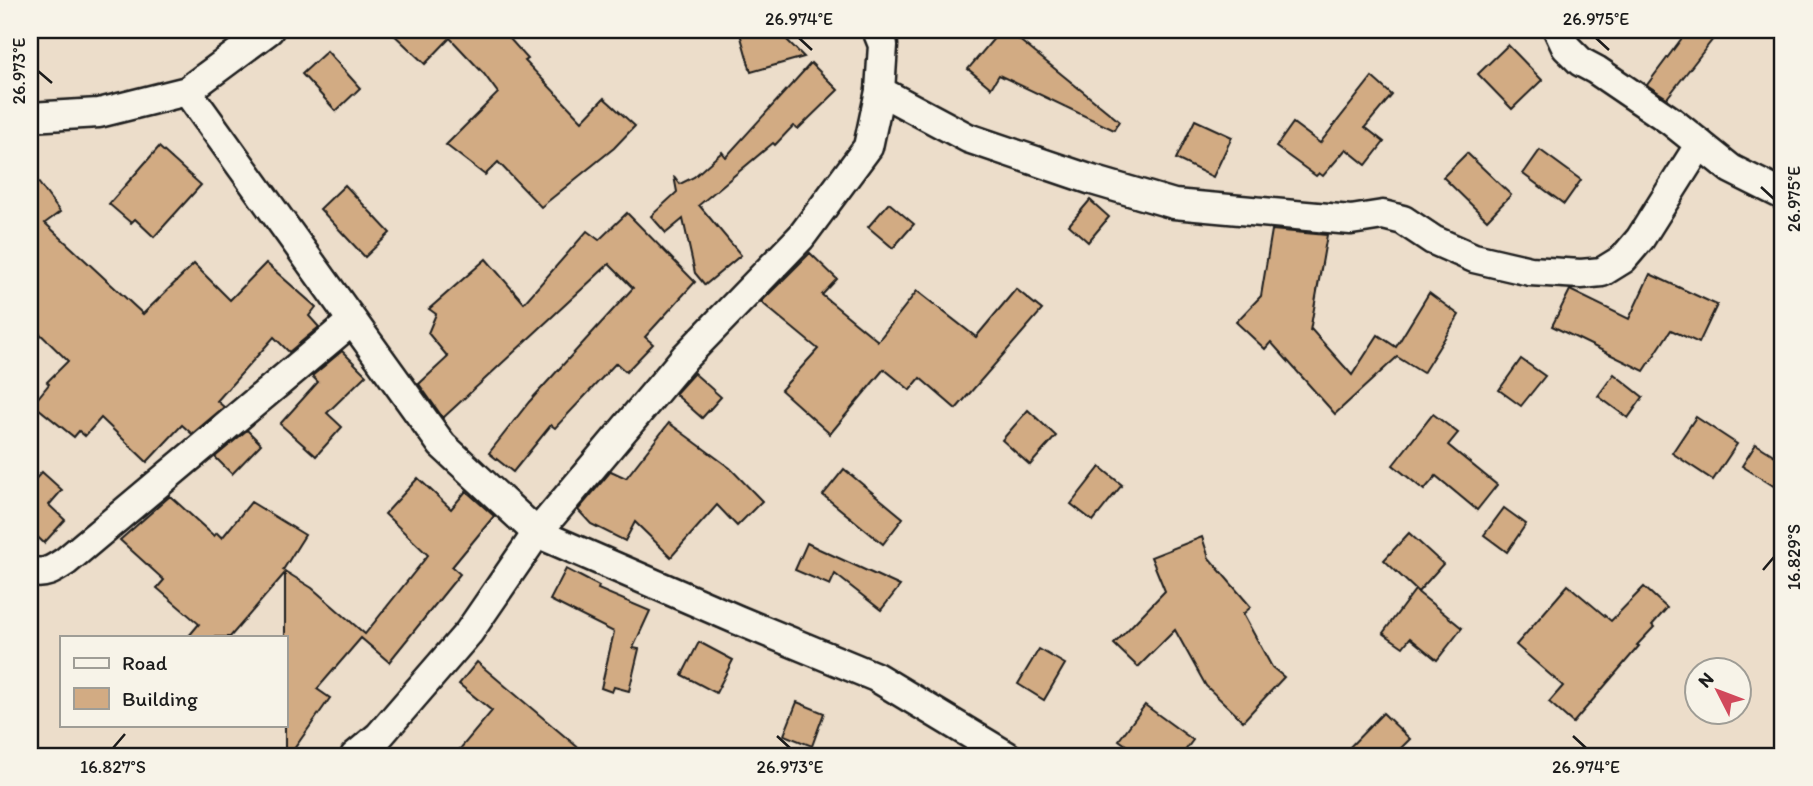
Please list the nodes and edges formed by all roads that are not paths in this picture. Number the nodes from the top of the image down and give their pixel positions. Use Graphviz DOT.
graph roads {
  1 [pos="269,30"];
  2 [pos="877,30"];
  3 [pos="1558,30"];
  4 [pos="187,91"];
  5 [pos="880,92"];
  6 [pos="30,117"];
  7 [pos="1700,144"];
  8 [pos="1783,195"];
  9 [pos="352,321"];
  10 [pos="537,533"];
  11 [pos="30,570"];
  12 [pos="977,749"];
  13 [pos="355,756"];
  14 [pos="1007,756"];
  1 -- 4 [label="street"];
  2 -- 5 [label="street"];
  3 -- 7 [label="street"];
  4 -- 6 [label="street"];
  4 -- 9 [label="street"];
  5 -- 7 [label="street"];
  5 -- 10 [label="street"];
  7 -- 8 [label="street"];
  9 -- 10 [label="street"];
  9 -- 11 [label="street"];
  10 -- 12 [label="street"];
  10 -- 13 [label="street"];
  12 -- 14 [label="street"];
}
